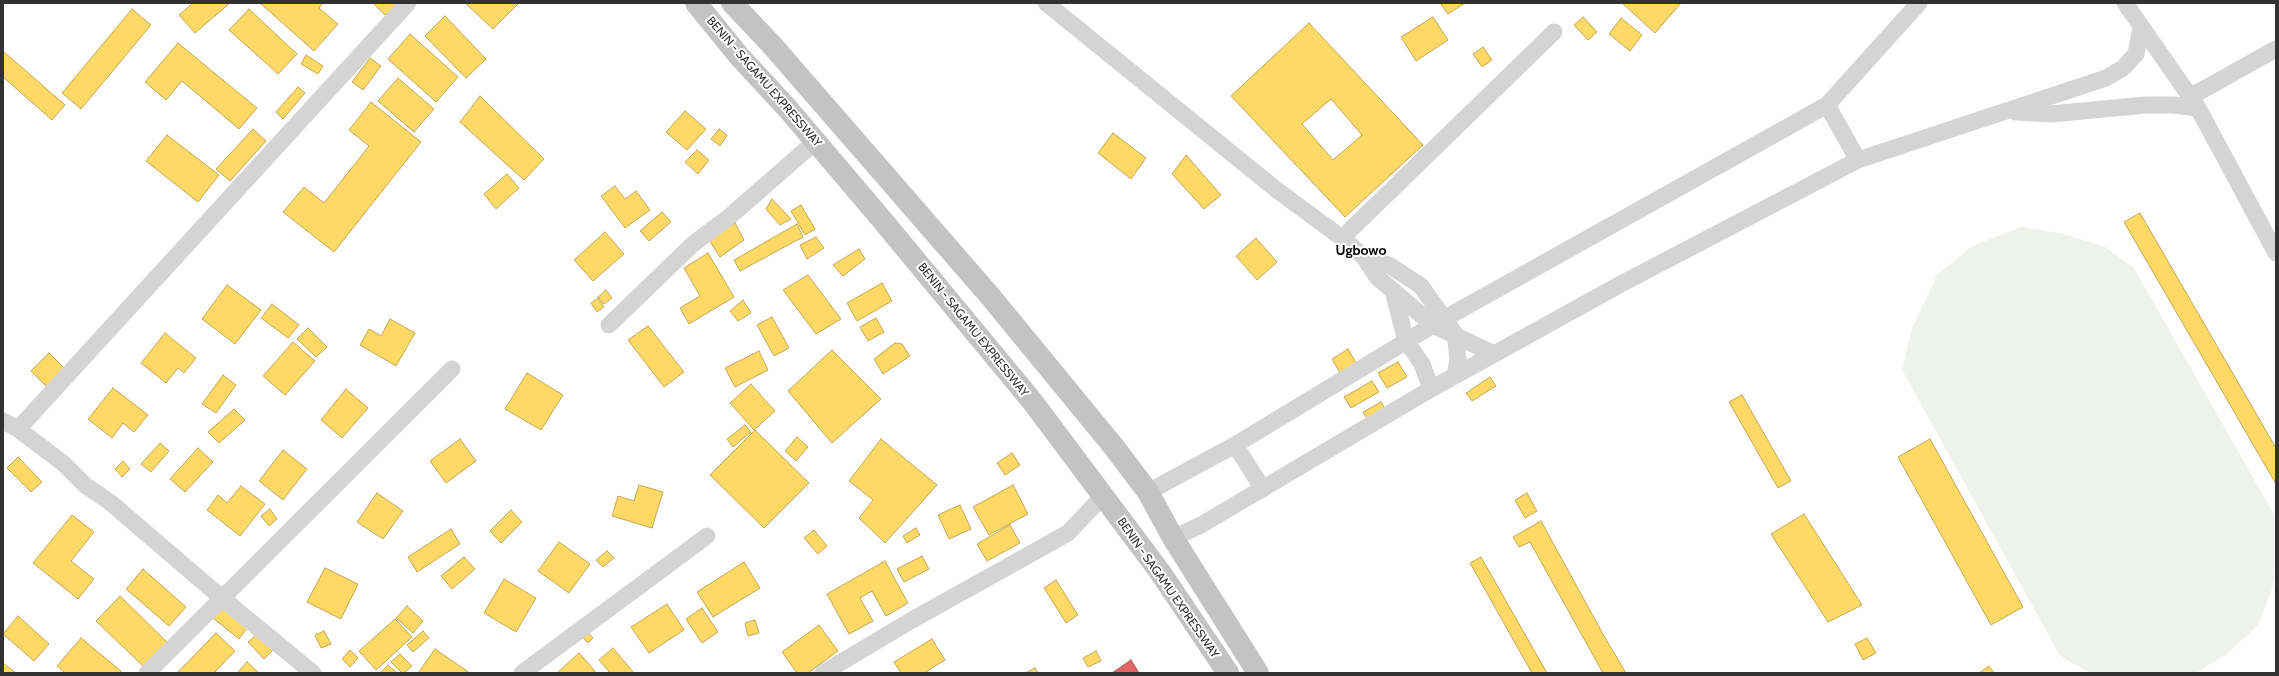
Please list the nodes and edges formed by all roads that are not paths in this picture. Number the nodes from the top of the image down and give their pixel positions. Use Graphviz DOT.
graph roads {
  1 [pos="408,3"];
  2 [pos="696,3"];
  3 [pos="732,3"];
  4 [pos="1046,3"];
  5 [pos="1919,3"];
  6 [pos="2125,3"];
  7 [pos="2141,27"];
  8 [pos="1554,32"];
  9 [pos="2276,49"];
  10 [pos="2194,103"];
  11 [pos="1827,105"];
  12 [pos="2010,111"];
  13 [pos="816,141"];
  14 [pos="1858,160"];
  15 [pos="1342,238"];
  16 [pos="2276,253"];
  17 [pos="1364,257"];
  18 [pos="1421,286"];
  19 [pos="1393,291"];
  20 [pos="1462,310"];
  21 [pos="1439,322"];
  22 [pos="609,325"];
  23 [pos="1455,334"];
  24 [pos="1406,342"];
  25 [pos="1494,354"];
  26 [pos="452,369"];
  27 [pos="1455,376"];
  28 [pos="1431,389"];
  29 [pos="10,425"];
  30 [pos="1235,444"];
  31 [pos="1263,489"];
  32 [pos="1148,492"];
  33 [pos="1103,496"];
  34 [pos="707,536"];
  35 [pos="1173,538"];
  36 [pos="223,599"];
  37 [pos="1222,671"];
  38 [pos="147,673"];
  39 [pos="314,673"];
  40 [pos="522,673"];
  41 [pos="823,673"];
  42 [pos="1258,673"];
  1 -- 29 [label="street"];
  2 -- 13 [label="highway, BENIN - SAGAMU EXPRESSWAY"];
  3 -- 32 [label="highway"];
  4 -- 15 [label="street"];
  5 -- 11 [label="street"];
  6 -- 7 [label="street"];
  7 -- 10 [label="street"];
  7 -- 12 [label="street"];
  8 -- 15 [label="street"];
  9 -- 10 [label="street"];
  10 -- 12 [label="street"];
  10 -- 16 [label="street"];
  11 -- 14 [label="street"];
  11 -- 20 [label="street"];
  12 -- 14 [label="street"];
  13 -- 22 [label="street"];
  13 -- 33 [label="highway, BENIN - SAGAMU EXPRESSWAY"];
  14 -- 25 [label="street"];
  15 -- 17 [label="street"];
  17 -- 18 [label="street"];
  17 -- 19 [label="street"];
  18 -- 20 [label="street"];
  18 -- 21 [label="street"];
  19 -- 21 [label="street"];
  19 -- 24 [label="street"];
  20 -- 21 [label="street"];
  21 -- 23 [label="street"];
  21 -- 24 [label="street"];
  23 -- 25 [label="street"];
  23 -- 27 [label="street"];
  24 -- 28 [label="street"];
  24 -- 30 [label="street"];
  25 -- 27 [label="street"];
  26 -- 36 [label="street"];
  27 -- 28 [label="street"];
  28 -- 31 [label="street"];
  29 -- 36 [label="street"];
  30 -- 31 [label="street"];
  30 -- 32 [label="street"];
  31 -- 35 [label="street"];
  32 -- 35 [label="highway"];
  33 -- 37 [label="highway, BENIN - SAGAMU EXPRESSWAY"];
  33 -- 41 [label="street"];
  34 -- 40 [label="street"];
  35 -- 42 [label="highway"];
  36 -- 38 [label="street"];
  36 -- 39 [label="street"];
}
